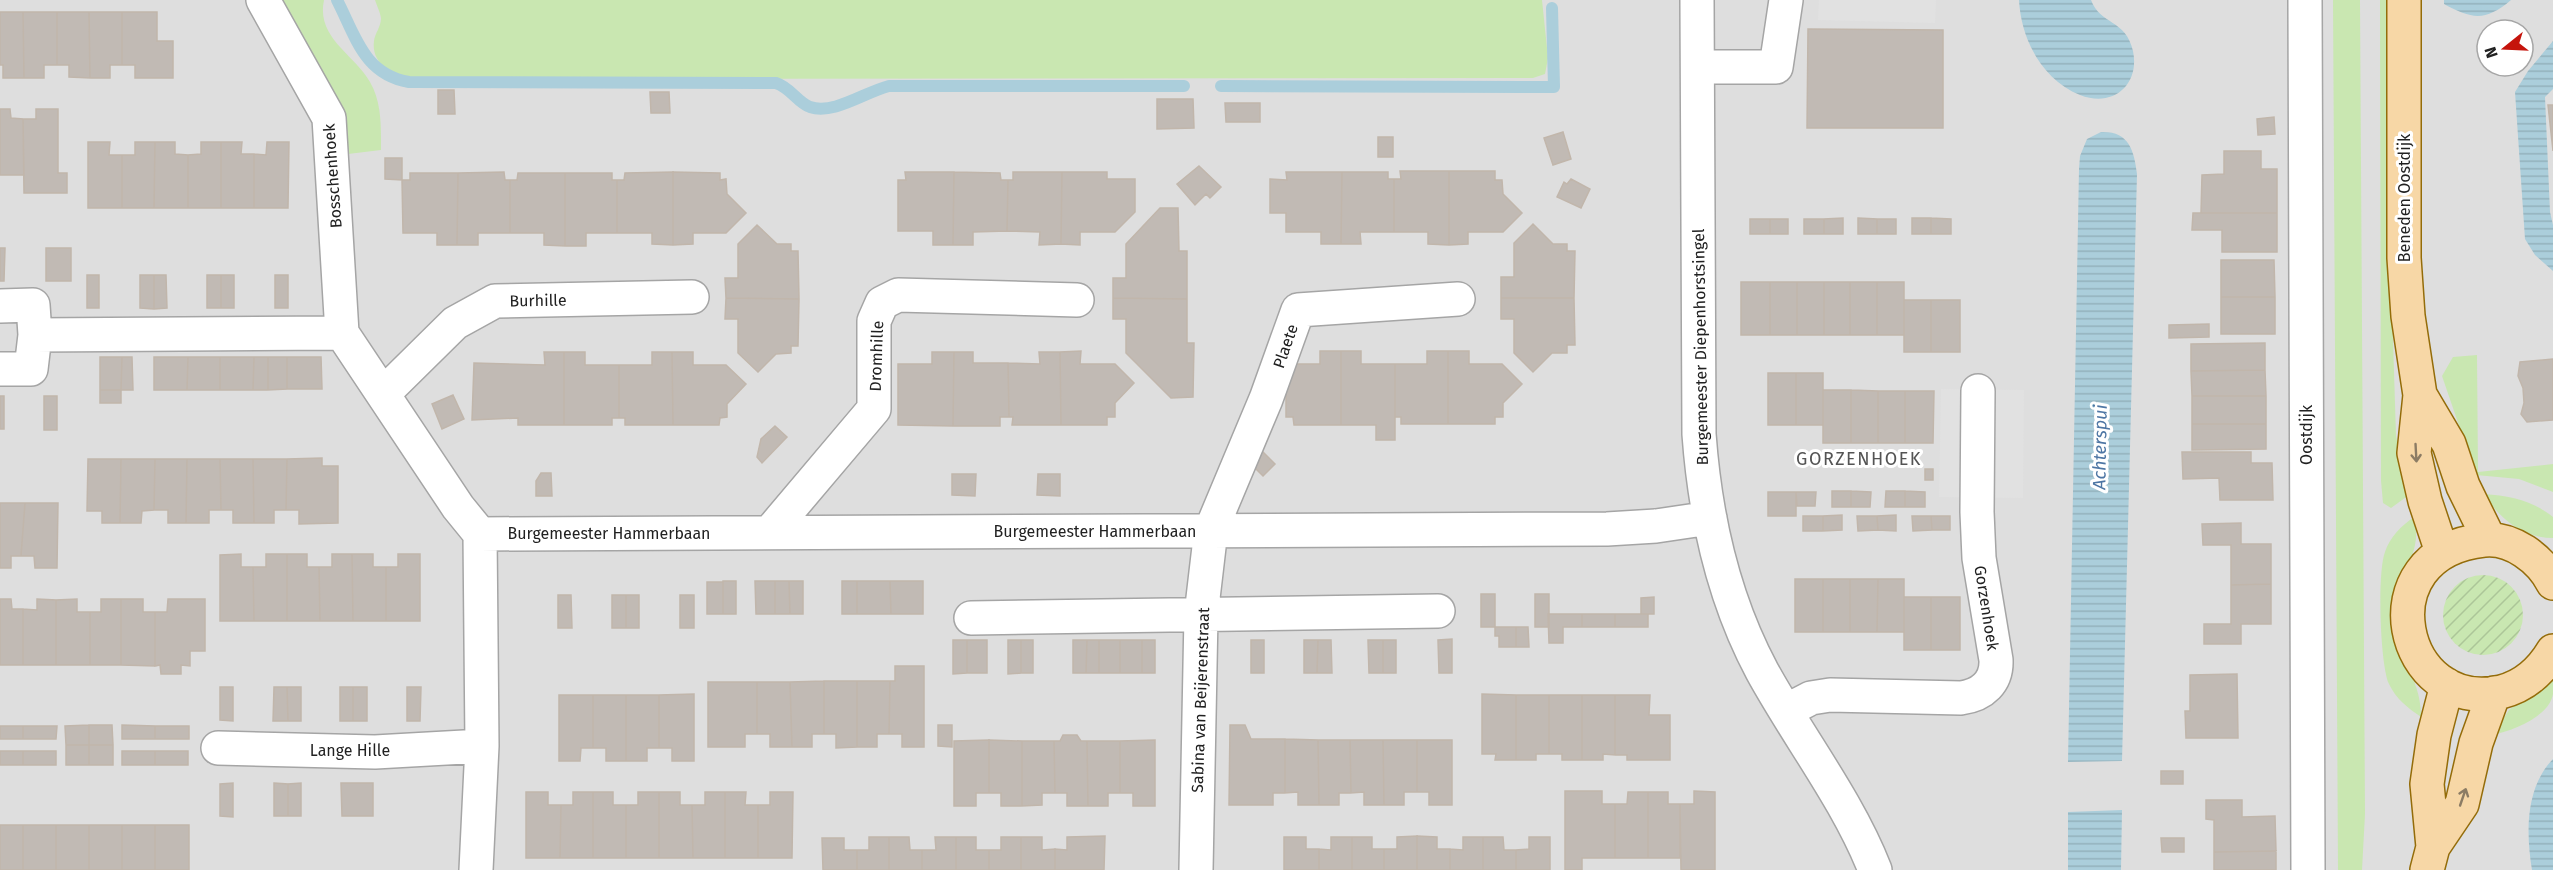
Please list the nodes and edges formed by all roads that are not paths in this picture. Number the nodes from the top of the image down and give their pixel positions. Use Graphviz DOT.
graph roads {
  1 [pos="263,0"];
  2 [pos="1697,0"];
  3 [pos="1786,0"];
  4 [pos="2305,0"];
  5 [pos="2404,0"];
  6 [pos="1698,67"];
  7 [pos="692,297"];
  8 [pos="1458,299"];
  9 [pos="1077,300"];
  10 [pos="0,306"];
  11 [pos="342,333"];
  12 [pos="35,335"];
  13 [pos="0,369"];
  14 [pos="1978,391"];
  15 [pos="383,394"];
  16 [pos="2420,395"];
  17 [pos="1710,518"];
  18 [pos="1211,530"];
  19 [pos="770,532"];
  20 [pos="480,534"];
  21 [pos="2488,539"];
  22 [pos="2442,552"];
  23 [pos="2551,573"];
  24 [pos="1438,611"];
  25 [pos="1201,615"];
  26 [pos="971,618"];
  27 [pos="2553,651"];
  28 [pos="2448,685"];
  29 [pos="2494,693"];
  30 [pos="1786,711"];
  31 [pos="482,746"];
  32 [pos="218,748"];
  33 [pos="2430,858"];
  34 [pos="476,870"];
  35 [pos="1196,870"];
  36 [pos="1875,870"];
  37 [pos="2307,870"];
  1 -- 11 [label="street, Bosschenhoek"];
  2 -- 6 [label="street, Burgemeester Diepenhorstsingel"];
  3 -- 6 [label="street"];
  4 -- 37 [label="street, Oostdijk"];
  5 -- 16 [label="main road, Beneden Oostdijk"];
  6 -- 17 [label="street, Burgemeester Diepenhorstsingel"];
  7 -- 15 [label="street, Burhille"];
  8 -- 18 [label="street, Plaete"];
  9 -- 19 [label="street, Dromhille"];
  10 -- 12 [label="street"];
  11 -- 12 [label="street"];
  11 -- 15 [label="street"];
  12 -- 13 [label="street"];
  14 -- 30 [label="street, Gorzenhoek"];
  15 -- 20 [label="street"];
  16 -- 21 [label="main road, Beneden Oostdijk"];
  16 -- 22 [label="main road, Beneden Oostdijk, one-way"];
  17 -- 18 [label="street, Burgemeester Hammerbaan"];
  17 -- 30 [label="street, Burgemeester Diepenhorstsingel"];
  18 -- 19 [label="street, Burgemeester Hammerbaan"];
  18 -- 25 [label="street, Sabina van Beijerenstraat"];
  19 -- 20 [label="street, Burgemeester Hammerbaan"];
  20 -- 31 [label="street"];
  21 -- 22 [label="main road"];
  21 -- 23 [label="main road"];
  22 -- 28 [label="main road"];
  24 -- 25 [label="street"];
  25 -- 26 [label="street"];
  25 -- 35 [label="street, Sabina van Beijerenstraat"];
  27 -- 29 [label="main road"];
  28 -- 29 [label="main road"];
  28 -- 33 [label="main road"];
  33 -- 29 [label="main road, one-way"];
  30 -- 36 [label="street, Burgemeester Diepenhorstsingel"];
  31 -- 32 [label="street, Lange Hille"];
  31 -- 34 [label="street"];
}
